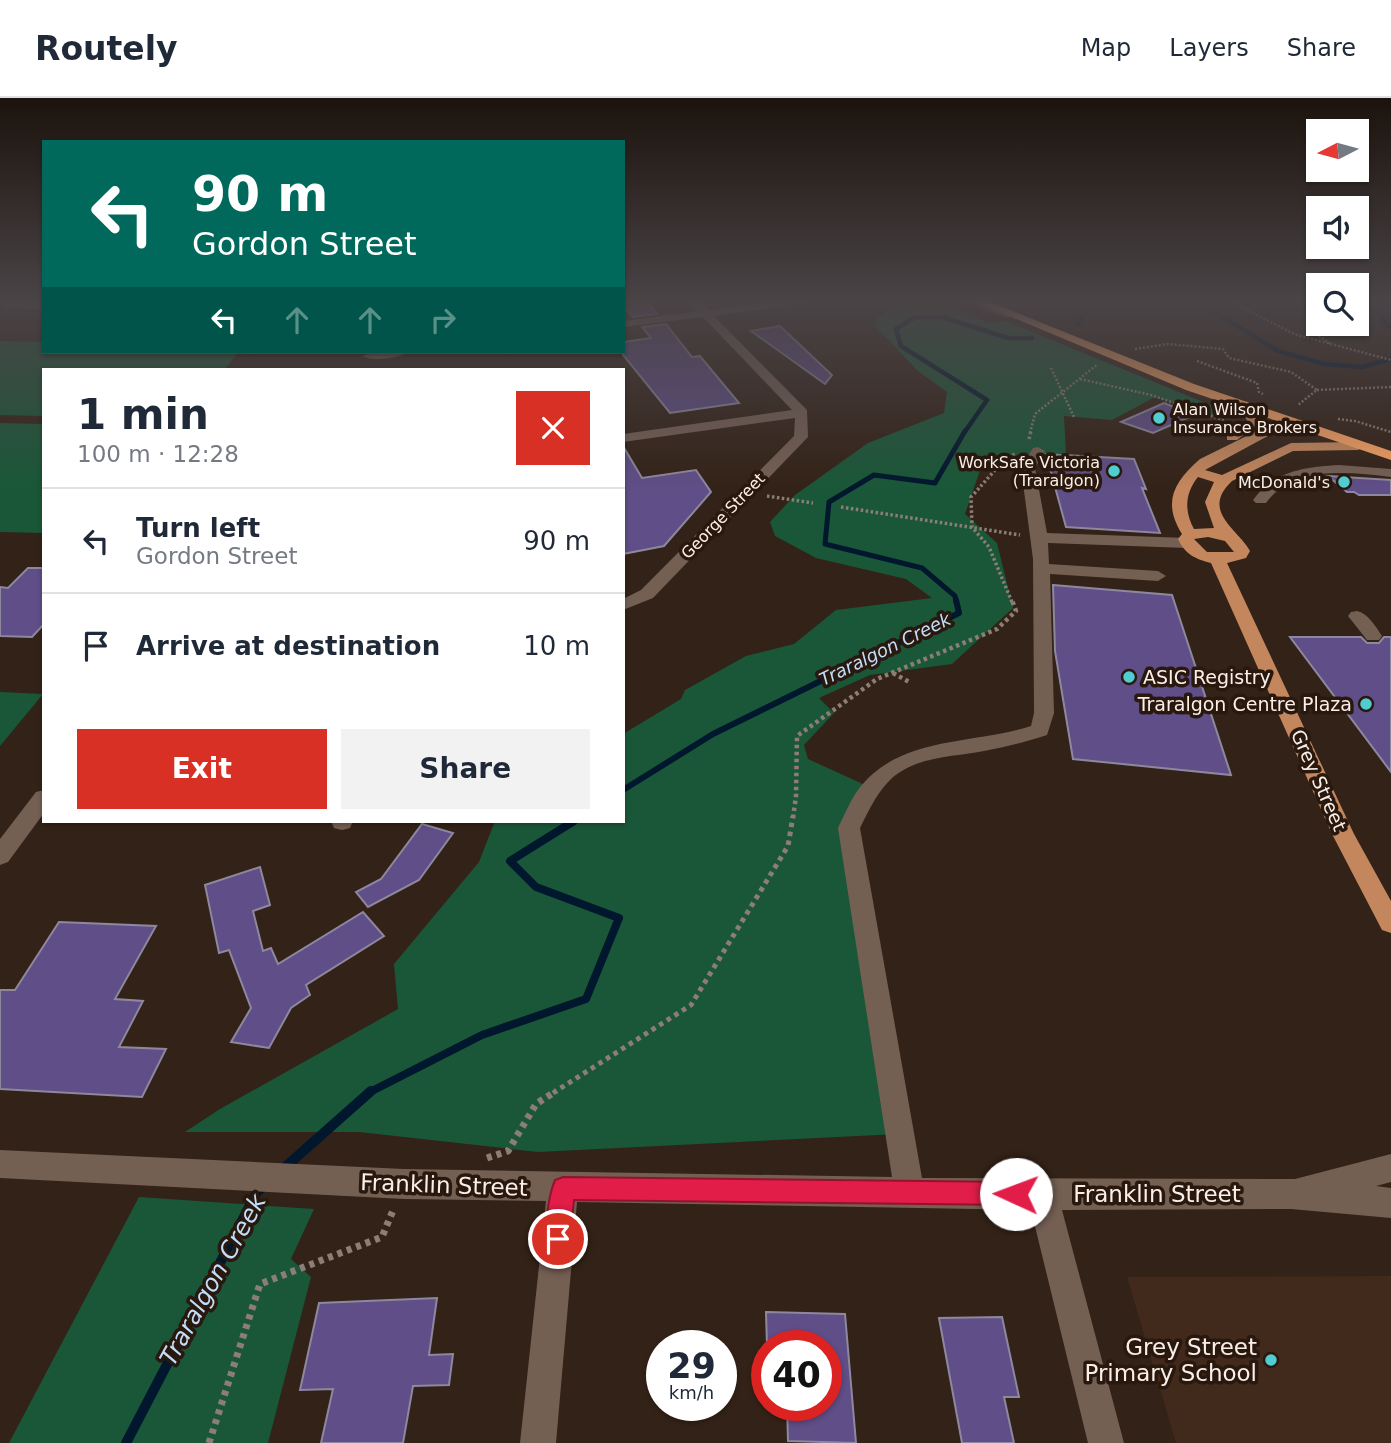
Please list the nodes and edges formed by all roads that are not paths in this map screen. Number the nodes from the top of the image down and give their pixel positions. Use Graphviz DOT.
graph roads {
  1 [pos="753,363"];
  2 [pos="1146,363"];
  3 [pos="1149,363"];
  4 [pos="1243,404"];
  5 [pos="802,413"];
  6 [pos="1310,419"];
  7 [pos="1285,421"];
  8 [pos="625,438"];
  9 [pos="1391,442"];
  10 [pos="1358,446"];
  11 [pos="1038,451"];
  12 [pos="1391,456"];
  13 [pos="1199,467"];
  14 [pos="1391,473"];
  15 [pos="1223,480"];
  16 [pos="1261,500"];
  17 [pos="1226,536"];
  18 [pos="1039,538"];
  19 [pos="1188,539"];
  20 [pos="1217,559"];
  21 [pos="1040,568"];
  22 [pos="1158,576"];
  23 [pos="625,604"];
  24 [pos="1357,616"];
  25 [pos="1373,636"];
  26 [pos="42,800"];
  27 [pos="0,856"];
  28 [pos="1385,902"];
  29 [pos="1391,923"];
  30 [pos="0,1164"];
  31 [pos="1391,1168"];
  32 [pos="563,1188"];
  33 [pos="909,1190"];
  34 [pos="1291,1194"];
  35 [pos="1043,1195"];
  36 [pos="1391,1203"];
  37 [pos="538,1443"];
  38 [pos="1106,1443"];
  1 -- 5 [label="street"];
  2 -- 4 [label="highway"];
  3 -- 6 [label="highway"];
  4 -- 7 [label="highway"];
  4 -- 13 [label="main road"];
  5 -- 8 [label="street"];
  5 -- 23 [label="street, George Street"];
  6 -- 7 [label="highway"];
  6 -- 9 [label="highway"];
  6 -- 10 [label="highway"];
  6 -- 15 [label="main road"];
  7 -- 13 [label="main road"];
  10 -- 12 [label="highway"];
  10 -- 15 [label="main road"];
  11 -- 18 [label="street"];
  13 -- 15 [label="main road"];
  13 -- 19 [label="main road"];
  14 -- 16 [label="street"];
  15 -- 17 [label="main road"];
  17 -- 19 [label="main road"];
  17 -- 20 [label="main road"];
  18 -- 19 [label="street"];
  18 -- 21 [label="street"];
  19 -- 20 [label="main road"];
  20 -- 28 [label="main road, Grey Street"];
  21 -- 22 [label="street"];
  21 -- 33 [label="street"];
  24 -- 25 [label="street"];
  26 -- 27 [label="street"];
  28 -- 29 [label="main road, Grey Street"];
  30 -- 32 [label="street, Franklin Street"];
  31 -- 34 [label="street"];
  32 -- 33 [label="street, Franklin Street"];
  32 -- 37 [label="street"];
  33 -- 35 [label="street, Franklin Street"];
  34 -- 35 [label="street, Franklin Street"];
  34 -- 36 [label="street, Franklin Street"];
  35 -- 38 [label="street"];
}
